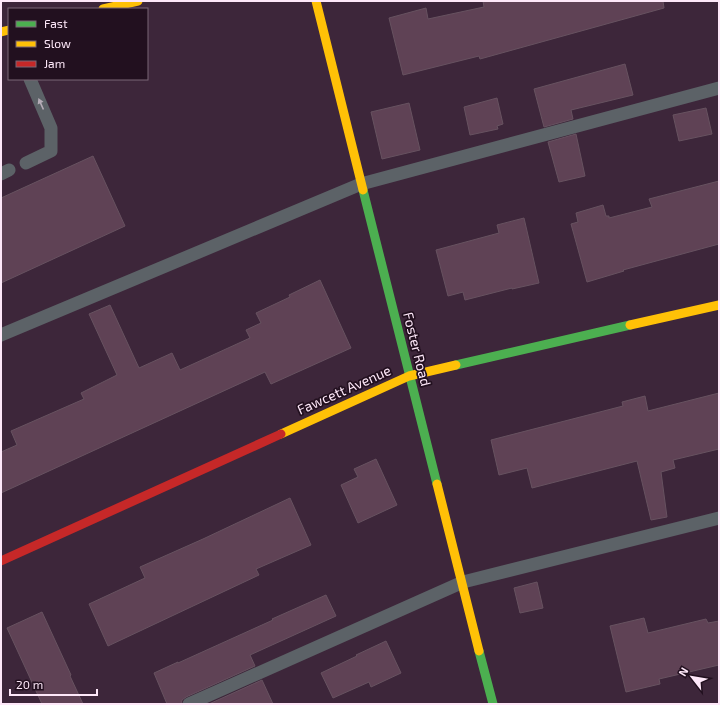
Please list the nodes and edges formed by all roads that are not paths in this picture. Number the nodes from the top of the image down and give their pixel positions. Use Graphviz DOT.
graph roads {
  1 [pos="138,1"];
  2 [pos="316,1"];
  3 [pos="107,8"];
  4 [pos="30,80"];
  5 [pos="719,88"];
  6 [pos="26,163"];
  7 [pos="361,184"];
  8 [pos="719,305"];
  9 [pos="1,335"];
  10 [pos="409,376"];
  11 [pos="719,518"];
  12 [pos="1,562"];
  13 [pos="463,582"];
  14 [pos="189,704"];
  15 [pos="493,704"];
  1 -- 3 [label="street"];
  2 -- 7 [label="street, Foster Road"];
  6 -- 4 [label="lane, one-way"];
  5 -- 7 [label="lane"];
  7 -- 9 [label="lane"];
  7 -- 10 [label="street, Foster Road"];
  8 -- 10 [label="street, Fawcett Avenue"];
  10 -- 12 [label="street, Fawcett Avenue"];
  10 -- 13 [label="street, Foster Road"];
  11 -- 13 [label="lane"];
  13 -- 14 [label="lane"];
  13 -- 15 [label="street, Foster Road"];
}
